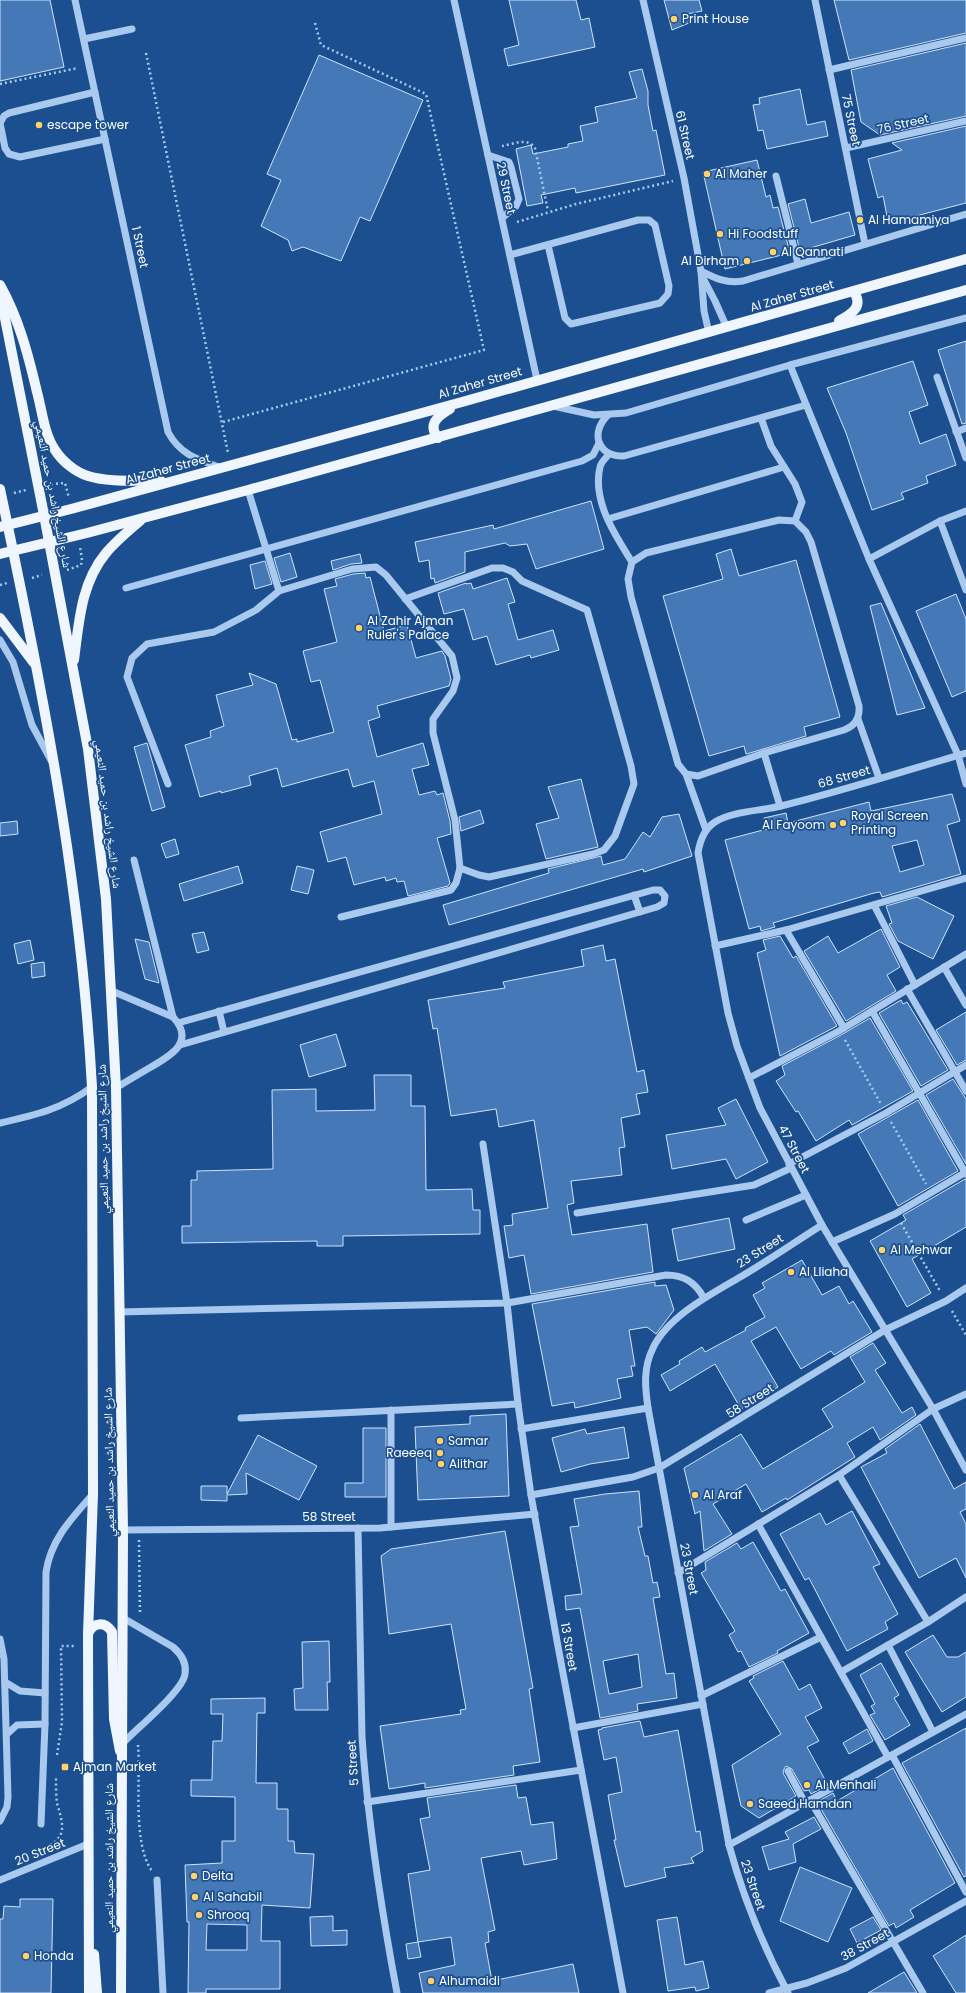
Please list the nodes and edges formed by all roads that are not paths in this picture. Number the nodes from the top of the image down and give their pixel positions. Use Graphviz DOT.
graph roads {
  1 [pos="76,0"];
  2 [pos="454,0"];
  3 [pos="643,0"];
  4 [pos="815,0"];
  5 [pos="132,29"];
  6 [pos="966,38"];
  7 [pos="84,39"];
  8 [pos="829,70"];
  9 [pos="95,92"];
  10 [pos="966,121"];
  11 [pos="106,139"];
  12 [pos="846,148"];
  13 [pos="487,152"];
  14 [pos="776,176"];
  15 [pos="966,214"];
  16 [pos="502,222"];
  17 [pos="865,244"];
  18 [pos="548,245"];
  19 [pos="510,255"];
  20 [pos="966,260"];
  21 [pos="798,264"];
  22 [pos="702,273"];
  23 [pos="0,285"];
  24 [pos="966,290"];
  25 [pos="854,292"];
  26 [pos="0,293"];
  27 [pos="966,318"];
  28 [pos="727,328"];
  29 [pos="824,329"];
  30 [pos="709,333"];
  31 [pos="790,365"];
  32 [pos="937,377"];
  33 [pos="537,380"];
  34 [pos="462,402"];
  35 [pos="553,406"];
  36 [pos="806,406"];
  37 [pos="608,415"];
  38 [pos="761,418"];
  39 [pos="966,428"];
  40 [pos="956,432"];
  41 [pos="438,438"];
  42 [pos="599,443"];
  43 [pos="609,454"];
  44 [pos="966,458"];
  45 [pos="226,466"];
  46 [pos="784,467"];
  47 [pos="171,482"];
  48 [pos="0,489"];
  49 [pos="248,490"];
  50 [pos="966,511"];
  51 [pos="44,515"];
  52 [pos="142,519"];
  53 [pos="608,519"];
  54 [pos="795,521"];
  55 [pos="940,521"];
  56 [pos="4,526"];
  57 [pos="49,542"];
  58 [pos="13,550"];
  59 [pos="266,550"];
  60 [pos="0,554"];
  61 [pos="869,559"];
  62 [pos="632,562"];
  63 [pos="126,588"];
  64 [pos="966,590"];
  65 [pos="279,591"];
  66 [pos="405,599"];
  67 [pos="0,618"];
  68 [pos="0,640"];
  69 [pos="36,666"];
  70 [pos="72,670"];
  71 [pos="858,718"];
  72 [pos="764,753"];
  73 [pos="966,753"];
  74 [pos="958,755"];
  75 [pos="53,764"];
  76 [pos="686,774"];
  77 [pos="879,778"];
  78 [pos="168,784"];
  79 [pos="966,784"];
  80 [pos="780,806"];
  81 [pos="706,830"];
  82 [pos="134,860"];
  83 [pos="460,868"];
  84 [pos="966,878"];
  85 [pos="634,895"];
  86 [pos="874,905"];
  87 [pos="640,912"];
  88 [pos="341,917"];
  89 [pos="786,930"];
  90 [pos="715,946"];
  91 [pos="966,954"];
  92 [pos="944,967"];
  93 [pos="915,985"];
  94 [pos="907,989"];
  95 [pos="112,991"];
  96 [pos="966,1005"];
  97 [pos="219,1011"];
  98 [pos="872,1011"];
  99 [pos="175,1020"];
  100 [pos="844,1028"];
  101 [pos="224,1032"];
  102 [pos="180,1045"];
  103 [pos="966,1065"];
  104 [pos="955,1071"];
  105 [pos="749,1078"];
  106 [pos="92,1087"];
  107 [pos="116,1088"];
  108 [pos="966,1091"];
  109 [pos="919,1093"];
  110 [pos="0,1123"];
  111 [pos="483,1144"];
  112 [pos="790,1166"];
  113 [pos="966,1173"];
  114 [pos="806,1195"];
  115 [pos="577,1213"];
  116 [pos="746,1220"];
  117 [pos="822,1225"];
  118 [pos="832,1242"];
  119 [pos="966,1288"];
  120 [pos="704,1298"];
  121 [pos="507,1303"];
  122 [pos="120,1312"];
  123 [pos="884,1330"];
  124 [pos="966,1394"];
  125 [pos="518,1404"];
  126 [pos="648,1408"];
  127 [pos="933,1409"];
  128 [pos="391,1410"];
  129 [pos="241,1418"];
  130 [pos="521,1429"];
  131 [pos="659,1468"];
  132 [pos="966,1470"];
  133 [pos="839,1475"];
  134 [pos="92,1494"];
  135 [pos="531,1495"];
  136 [pos="535,1514"];
  137 [pos="758,1524"];
  138 [pos="391,1527"];
  139 [pos="358,1528"];
  140 [pos="123,1530"];
  141 [pos="678,1573"];
  142 [pos="966,1597"];
  143 [pos="123,1618"];
  144 [pos="928,1622"];
  145 [pos="88,1634"];
  146 [pos="821,1637"];
  147 [pos="0,1639"];
  148 [pos="888,1645"];
  149 [pos="841,1672"];
  150 [pos="5,1682"];
  151 [pos="45,1693"];
  152 [pos="701,1696"];
  153 [pos="703,1704"];
  154 [pos="966,1714"];
  155 [pos="45,1724"];
  156 [pos="573,1728"];
  157 [pos="933,1732"];
  158 [pos="7,1734"];
  159 [pos="123,1743"];
  160 [pos="890,1756"];
  161 [pos="123,1758"];
  162 [pos="581,1770"];
  163 [pos="788,1771"];
  164 [pos="367,1802"];
  165 [pos="807,1802"];
  166 [pos="0,1820"];
  167 [pos="41,1824"];
  168 [pos="88,1844"];
  169 [pos="729,1845"];
  170 [pos="0,1880"];
  171 [pos="157,1880"];
  172 [pos="966,1892"];
  173 [pos="966,1901"];
  174 [pos="88,1925"];
  175 [pos="894,1942"];
  176 [pos="787,1991"];
  177 [pos="89,1993"];
  178 [pos="97,1993"];
  179 [pos="121,1993"];
  180 [pos="163,1993"];
  181 [pos="397,1993"];
  182 [pos="623,1993"];
  183 [pos="769,1993"];
  184 [pos="923,1993"];
  1 -- 7 [label="street, 1 Street"];
  2 -- 13 [label="street, 29 Street"];
  3 -- 22 [label="street, 61 Street"];
  4 -- 8 [label="street, 75 Street"];
  5 -- 7 [label="street"];
  6 -- 8 [label="street"];
  7 -- 9 [label="street, 1 Street"];
  8 -- 12 [label="street, 75 Street"];
  9 -- 11 [label="street, 1 Street"];
  9 -- 11 [label="street"];
  10 -- 12 [label="street, 76 Street"];
  11 -- 45 [label="street, 1 Street"];
  12 -- 17 [label="street, 75 Street"];
  13 -- 16 [label="street, 29 Street"];
  13 -- 16 [label="street"];
  14 -- 21 [label="street"];
  15 -- 17 [label="street"];
  16 -- 19 [label="street, 29 Street"];
  17 -- 21 [label="street"];
  18 -- 18 [label="street"];
  18 -- 19 [label="street"];
  19 -- 33 [label="street, 29 Street"];
  20 -- 25 [label="main road, Al Zaher Street"];
  21 -- 22 [label="street"];
  22 -- 28 [label="street, 61 Street"];
  22 -- 30 [label="street, 61 Street"];
  23 -- 47 [label="main road"];
  24 -- 29 [label="main road"];
  25 -- 28 [label="main road, Al Zaher Street"];
  25 -- 29 [label="main road"];
  26 -- 51 [label="main road, شارع الشيخ راشد بن حميد النعيمي"];
  27 -- 31 [label="street"];
  28 -- 30 [label="main road, Al Zaher Street"];
  29 -- 35 [label="main road"];
  30 -- 33 [label="main road, Al Zaher Street"];
  31 -- 36 [label="street"];
  31 -- 37 [label="street"];
  32 -- 40 [label="street"];
  33 -- 34 [label="main road, Al Zaher Street"];
  34 -- 41 [label="main road"];
  34 -- 45 [label="main road, Al Zaher Street"];
  35 -- 37 [label="street"];
  35 -- 41 [label="main road"];
  36 -- 38 [label="street"];
  36 -- 61 [label="street"];
  37 -- 42 [label="street"];
  38 -- 43 [label="street"];
  38 -- 46 [label="street"];
  39 -- 40 [label="street"];
  40 -- 44 [label="street"];
  41 -- 49 [label="main road"];
  42 -- 43 [label="street"];
  42 -- 59 [label="street"];
  43 -- 53 [label="street"];
  45 -- 47 [label="main road, Al Zaher Street"];
  46 -- 53 [label="street"];
  46 -- 54 [label="street"];
  47 -- 51 [label="main road, Al Zaher Street"];
  48 -- 56 [label="main road, شارع الشيخ راشد بن حميد النعيمي"];
  49 -- 52 [label="main road"];
  49 -- 59 [label="street"];
  50 -- 55 [label="street"];
  51 -- 56 [label="main road, Al Zaher Street"];
  51 -- 57 [label="main road, شارع الشيخ راشد بن حميد النعيمي"];
  52 -- 57 [label="main road"];
  52 -- 70 [label="main road"];
  53 -- 62 [label="street"];
  54 -- 62 [label="street"];
  54 -- 71 [label="street"];
  55 -- 61 [label="street"];
  55 -- 64 [label="street"];
  56 -- 58 [label="main road, شارع الشيخ راشد بن حميد النعيمي"];
  57 -- 58 [label="main road"];
  57 -- 70 [label="main road, شارع الشيخ راشد بن حميد النعيمي"];
  58 -- 60 [label="main road"];
  58 -- 69 [label="main road, شارع الشيخ راشد بن حميد النعيمي"];
  59 -- 63 [label="street"];
  59 -- 65 [label="street"];
  61 -- 74 [label="street"];
  62 -- 76 [label="street"];
  65 -- 66 [label="street"];
  65 -- 78 [label="street"];
  66 -- 83 [label="street"];
  66 -- 83 [label="street"];
  67 -- 69 [label="main road"];
  68 -- 75 [label="street"];
  69 -- 75 [label="main road, شارع الشيخ راشد بن حميد النعيمي"];
  70 -- 95 [label="main road, شارع الشيخ راشد بن حميد النعيمي"];
  71 -- 72 [label="street"];
  71 -- 77 [label="street"];
  72 -- 76 [label="street"];
  72 -- 80 [label="street"];
  73 -- 74 [label="street, 68 Street"];
  74 -- 77 [label="street, 68 Street"];
  74 -- 79 [label="street"];
  75 -- 106 [label="main road, شارع الشيخ راشد بن حميد النعيمي"];
  76 -- 81 [label="street"];
  77 -- 80 [label="street, 68 Street"];
  80 -- 81 [label="street, 68 Street"];
  81 -- 90 [label="street, 47 Street"];
  82 -- 99 [label="street"];
  83 -- 88 [label="street"];
  84 -- 86 [label="street"];
  85 -- 87 [label="street"];
  85 -- 87 [label="street"];
  85 -- 97 [label="street"];
  86 -- 89 [label="street"];
  86 -- 93 [label="street"];
  87 -- 101 [label="street"];
  89 -- 90 [label="street"];
  89 -- 100 [label="street"];
  90 -- 105 [label="street, 47 Street"];
  91 -- 92 [label="street"];
  92 -- 93 [label="street"];
  92 -- 96 [label="street"];
  93 -- 94 [label="street"];
  94 -- 98 [label="street"];
  94 -- 104 [label="street"];
  95 -- 99 [label="street"];
  95 -- 107 [label="main road, شارع الشيخ راشد بن حميد النعيمي"];
  97 -- 99 [label="street"];
  97 -- 101 [label="street"];
  98 -- 100 [label="street"];
  98 -- 109 [label="street"];
  99 -- 102 [label="street"];
  100 -- 105 [label="street"];
  101 -- 102 [label="street"];
  102 -- 107 [label="street"];
  103 -- 104 [label="street"];
  104 -- 108 [label="street"];
  104 -- 109 [label="street"];
  105 -- 112 [label="street, 47 Street"];
  106 -- 110 [label="street"];
  106 -- 134 [label="main road, شارع الشيخ راشد بن حميد النعيمي"];
  107 -- 122 [label="main road, شارع الشيخ راشد بن حميد النعيمي"];
  109 -- 112 [label="street"];
  109 -- 113 [label="street"];
  111 -- 121 [label="street, 13 Street"];
  112 -- 114 [label="street, 47 Street"];
  112 -- 115 [label="street"];
  113 -- 118 [label="street"];
  114 -- 116 [label="street"];
  114 -- 117 [label="street, 47 Street"];
  117 -- 118 [label="street, 47 Street"];
  117 -- 120 [label="street, 23 Street"];
  118 -- 123 [label="street, 47 Street"];
  119 -- 123 [label="street, 58 Street"];
  120 -- 121 [label="street"];
  120 -- 126 [label="street, 23 Street"];
  121 -- 122 [label="street"];
  121 -- 125 [label="street, 13 Street"];
  122 -- 140 [label="main road, شارع الشيخ راشد بن حميد النعيمي"];
  123 -- 127 [label="street, 47 Street"];
  123 -- 131 [label="street, 58 Street"];
  124 -- 127 [label="street"];
  125 -- 128 [label="street"];
  125 -- 130 [label="street, 13 Street"];
  126 -- 130 [label="street"];
  126 -- 131 [label="street, 23 Street"];
  127 -- 132 [label="street, 47 Street"];
  127 -- 133 [label="street"];
  128 -- 129 [label="street"];
  128 -- 138 [label="street"];
  130 -- 135 [label="street, 13 Street"];
  131 -- 135 [label="street, 58 Street"];
  131 -- 141 [label="street, 23 Street"];
  133 -- 137 [label="street"];
  133 -- 144 [label="street"];
  134 -- 145 [label="main road, شارع الشيخ راشد بن حميد النعيمي"];
  134 -- 151 [label="street"];
  135 -- 136 [label="street, 13 Street"];
  136 -- 138 [label="street, 58 Street"];
  136 -- 156 [label="street, 13 Street"];
  137 -- 141 [label="street"];
  137 -- 146 [label="street"];
  138 -- 139 [label="street, 58 Street"];
  139 -- 140 [label="street, 58 Street"];
  139 -- 164 [label="street, 5 Street"];
  140 -- 143 [label="main road, شارع الشيخ راشد بن حميد النعيمي"];
  141 -- 152 [label="street, 23 Street"];
  142 -- 144 [label="street"];
  143 -- 159 [label="main road, شارع الشيخ راشد بن حميد النعيمي"];
  143 -- 159 [label="street"];
  144 -- 148 [label="street"];
  145 -- 161 [label="main road"];
  145 -- 168 [label="main road, شارع الشيخ راشد بن حميد النعيمي"];
  146 -- 149 [label="street"];
  146 -- 152 [label="street"];
  147 -- 150 [label="street"];
  148 -- 149 [label="street"];
  148 -- 157 [label="street"];
  149 -- 160 [label="street"];
  150 -- 151 [label="street"];
  150 -- 158 [label="street"];
  151 -- 155 [label="street"];
  152 -- 153 [label="street, 23 Street"];
  153 -- 156 [label="street"];
  153 -- 169 [label="street, 23 Street"];
  154 -- 157 [label="street"];
  155 -- 158 [label="street"];
  155 -- 167 [label="street"];
  156 -- 162 [label="street, 13 Street"];
  157 -- 160 [label="street"];
  158 -- 166 [label="street"];
  159 -- 161 [label="main road, شارع الشيخ راشد بن حميد النعيمي"];
  160 -- 165 [label="street"];
  160 -- 172 [label="street"];
  161 -- 179 [label="main road, شارع الشيخ راشد بن حميد النعيمي"];
  162 -- 164 [label="street"];
  162 -- 182 [label="street, 13 Street"];
  163 -- 165 [label="street"];
  164 -- 181 [label="street, 5 Street"];
  165 -- 169 [label="street"];
  165 -- 175 [label="street"];
  168 -- 170 [label="street, 20 Street"];
  168 -- 174 [label="main road, شارع الشيخ راشد بن حميد النعيمي"];
  169 -- 176 [label="street, 23 Street"];
  171 -- 180 [label="street"];
  173 -- 175 [label="street, 38 Street"];
  174 -- 177 [label="main road, شارع الشيخ راشد بن حميد النعيمي"];
  174 -- 178 [label="main road"];
  175 -- 176 [label="street, 38 Street"];
  175 -- 184 [label="street"];
  176 -- 183 [label="street, 38 Street"];
}
